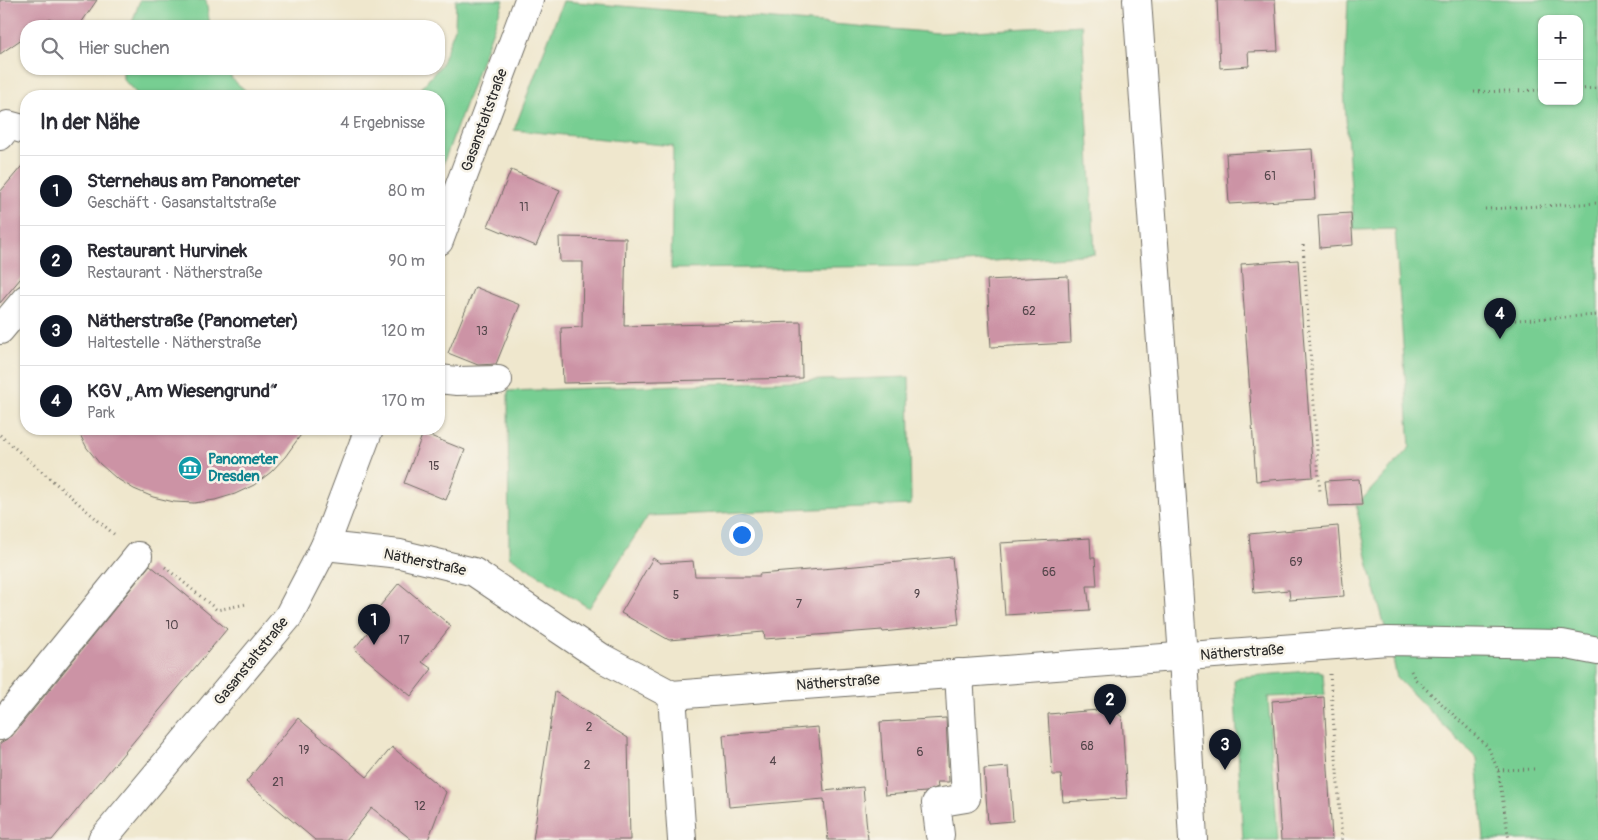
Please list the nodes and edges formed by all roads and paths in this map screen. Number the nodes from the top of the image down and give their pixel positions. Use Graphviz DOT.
graph roads {
  1 [pos="529,0"];
  2 [pos="1137,0"];
  3 [pos="1598,88"];
  4 [pos="1583,89"];
  5 [pos="1538,90"];
  6 [pos="1474,92"];
  7 [pos="1598,203"];
  8 [pos="1485,209"];
  9 [pos="445,225"];
  10 [pos="1303,244"];
  11 [pos="20,305"];
  12 [pos="1598,316"];
  13 [pos="1485,322"];
  14 [pos="0,330"];
  15 [pos="445,380"];
  16 [pos="498,380"];
  17 [pos="0,434"];
  18 [pos="367,435"];
  19 [pos="1320,493"];
  20 [pos="325,546"];
  21 [pos="138,556"];
  22 [pos="165,566"];
  23 [pos="246,604"];
  24 [pos="1392,641"];
  25 [pos="1328,646"];
  26 [pos="1598,651"];
  27 [pos="1183,656"];
  28 [pos="959,673"];
  29 [pos="672,695"];
  30 [pos="0,726"];
  31 [pos="1536,769"];
  32 [pos="1498,770"];
  33 [pos="940,835"];
  34 [pos="102,840"];
  35 [pos="682,840"];
  36 [pos="1193,840"];
  37 [pos="1342,840"];
  38 [pos="1509,840"];
  1 -- 9 [label="street, Gasanstaltstraße"];
  2 -- 27 [label="street"];
  3 -- 4 [label="path"];
  5 -- 6 [label="path"];
  7 -- 8 [label="path"];
  10 -- 19 [label="path"];
  11 -- 14 [label="street"];
  12 -- 13 [label="path"];
  15 -- 16 [label="street"];
  17 -- 21 [label="path"];
  18 -- 20 [label="street, Gasanstaltstraße"];
  20 -- 29 [label="street, Nätherstraße"];
  20 -- 34 [label="street, Gasanstaltstraße"];
  21 -- 30 [label="street"];
  22 -- 23 [label="path"];
  24 -- 25 [label="street, Nätherstraße"];
  24 -- 26 [label="street, Nätherstraße"];
  24 -- 32 [label="path"];
  25 -- 27 [label="street, Nätherstraße"];
  25 -- 37 [label="path"];
  27 -- 28 [label="street, Nätherstraße"];
  27 -- 36 [label="street"];
  28 -- 29 [label="street, Nätherstraße"];
  28 -- 33 [label="street"];
  29 -- 35 [label="street"];
  31 -- 32 [label="path"];
  32 -- 38 [label="path"];
}
